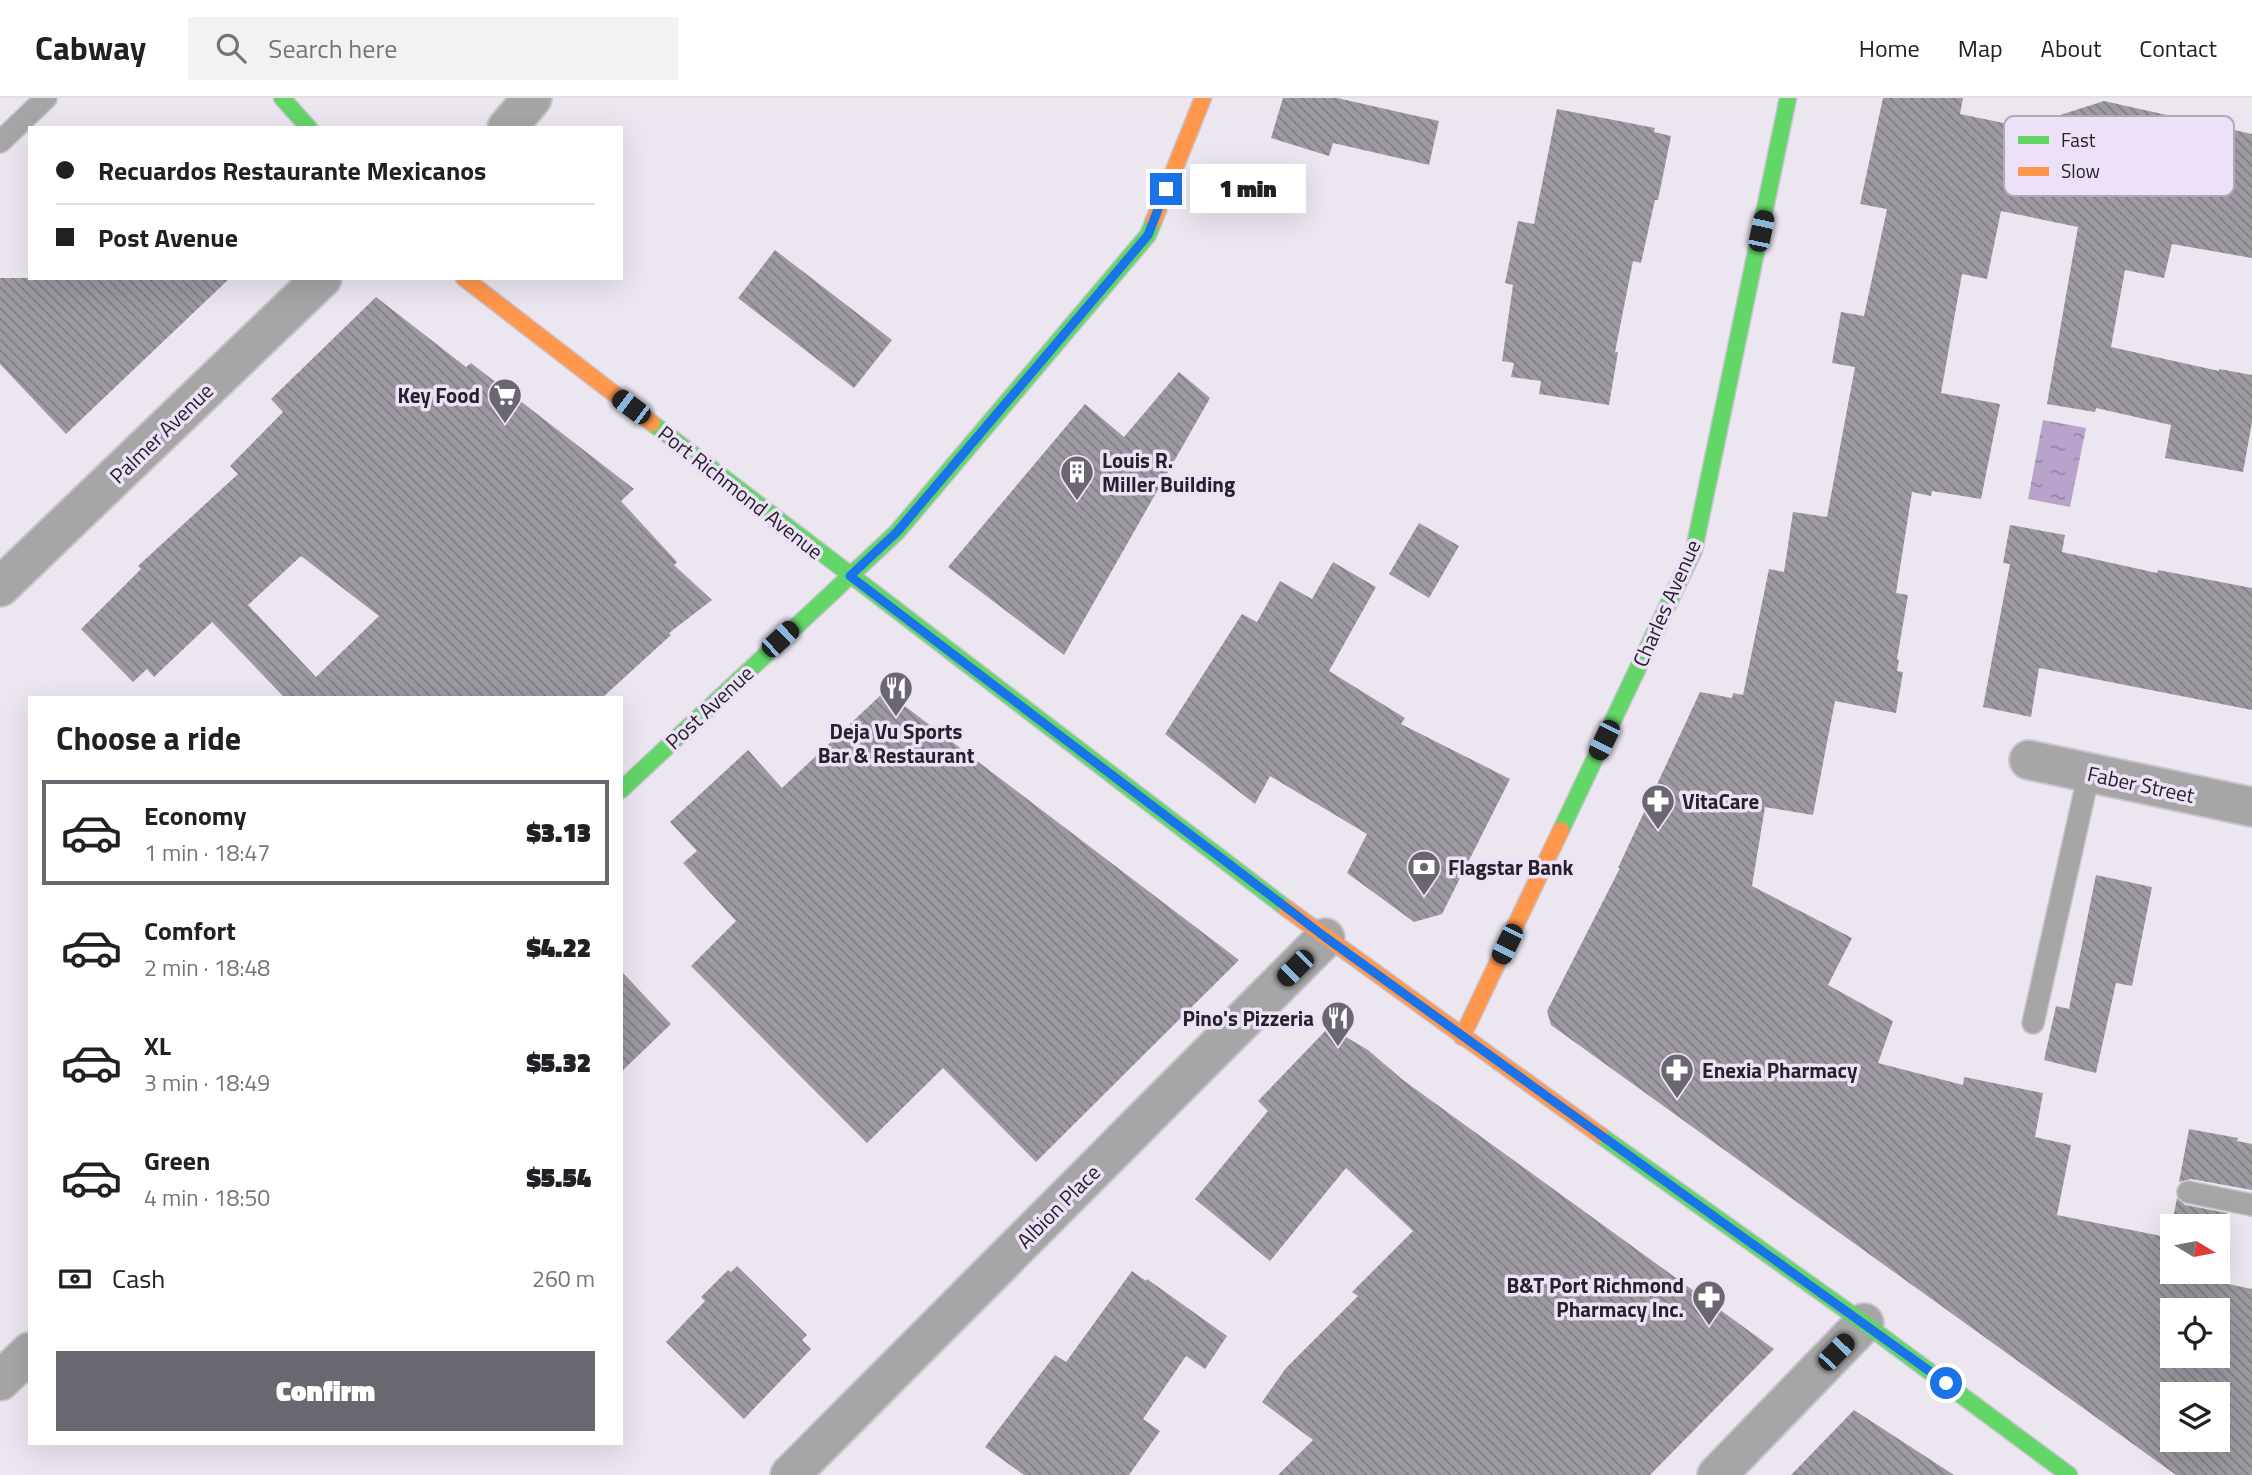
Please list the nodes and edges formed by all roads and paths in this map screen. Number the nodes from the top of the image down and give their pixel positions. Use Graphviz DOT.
graph roads {
  1 [pos="46,98"];
  2 [pos="282,98"];
  3 [pos="532,98"];
  4 [pos="1203,98"];
  5 [pos="1788,98"];
  6 [pos="307,126"];
  7 [pos="509,126"];
  8 [pos="0,142"];
  9 [pos="320,280"];
  10 [pos="467,280"];
  11 [pos="850,576"];
  12 [pos="0,587"];
  13 [pos="2029,760"];
  14 [pos="2089,773"];
  15 [pos="623,788"];
  16 [pos="2252,807"];
  17 [pos="1325,937"];
  18 [pos="2033,1023"];
  19 [pos="1462,1037"];
  20 [pos="2188,1192"];
  21 [pos="2252,1205"];
  22 [pos="1864,1323"];
  23 [pos="28,1354"];
  24 [pos="0,1381"];
  25 [pos="790,1475"];
  26 [pos="1717,1475"];
  27 [pos="2069,1475"];
  1 -- 8 [label="lane"];
  2 -- 6 [label="street"];
  3 -- 7 [label="street"];
  4 -- 11 [label="street, Post Avenue"];
  5 -- 19 [label="street, Charles Avenue"];
  9 -- 12 [label="street, Palmer Avenue"];
  10 -- 11 [label="street, Port Richmond Avenue"];
  11 -- 15 [label="street, Post Avenue"];
  11 -- 17 [label="street, Port Richmond Avenue"];
  13 -- 14 [label="street, Faber Street"];
  14 -- 16 [label="street, Faber Street"];
  14 -- 18 [label="lane"];
  17 -- 19 [label="street, Port Richmond Avenue"];
  17 -- 25 [label="street, Albion Place"];
  19 -- 22 [label="street, Port Richmond Avenue"];
  20 -- 21 [label="lane"];
  22 -- 26 [label="street"];
  22 -- 27 [label="street, Port Richmond Avenue"];
  23 -- 24 [label="street"];
}
